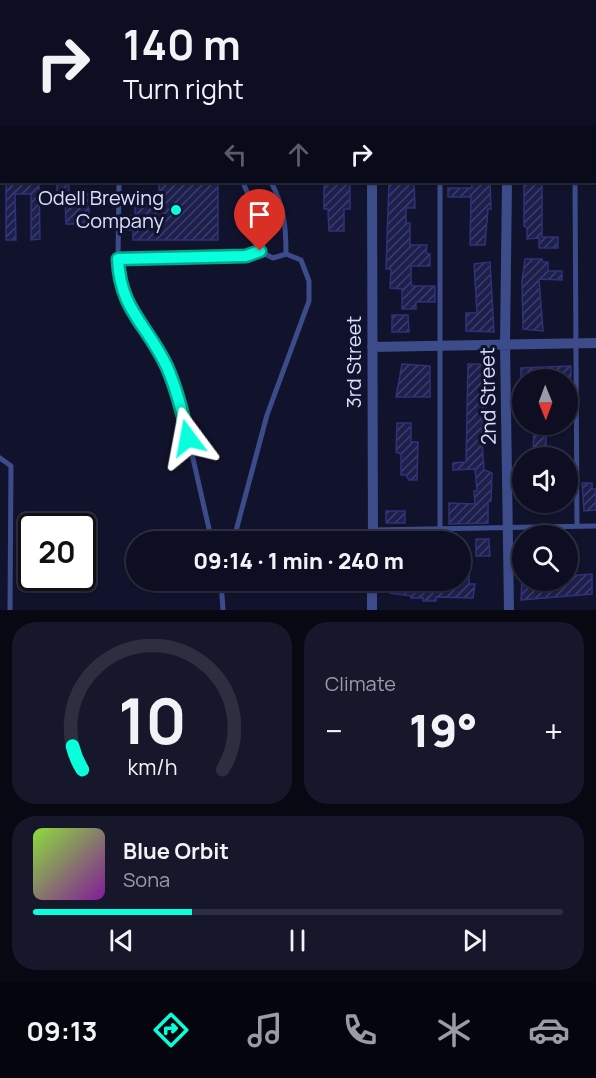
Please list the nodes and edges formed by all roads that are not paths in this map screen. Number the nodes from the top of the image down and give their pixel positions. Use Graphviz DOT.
graph roads {
  1 [pos="118,183"];
  2 [pos="243,183"];
  3 [pos="272,183"];
  4 [pos="372,183"];
  5 [pos="440,183"];
  6 [pos="507,183"];
  7 [pos="575,183"];
  8 [pos="260,251"];
  9 [pos="286,254"];
  10 [pos="118,259"];
  11 [pos="576,343"];
  12 [pos="596,343"];
  13 [pos="505,344"];
  14 [pos="440,345"];
  15 [pos="372,347"];
  16 [pos="0,458"];
  17 [pos="577,525"];
  18 [pos="578,526"];
  19 [pos="596,526"];
  20 [pos="510,528"];
  21 [pos="440,530"];
  22 [pos="209,531"];
  23 [pos="236,531"];
  24 [pos="373,531"];
  25 [pos="429,531"];
  26 [pos="222,591"];
  27 [pos="372,591"];
  28 [pos="10,610"];
  29 [pos="223,610"];
  30 [pos="372,610"];
  31 [pos="508,610"];
  1 -- 10 [label="lane"];
  2 -- 8 [label="lane"];
  3 -- 9 [label="lane"];
  4 -- 15 [label="street, 3rd Street"];
  5 -- 14 [label="lane"];
  6 -- 13 [label="street, 2nd Street"];
  7 -- 11 [label="lane"];
  8 -- 9 [label="lane"];
  8 -- 10 [label="lane"];
  9 -- 23 [label="lane"];
  10 -- 22 [label="lane"];
  11 -- 12 [label="street"];
  11 -- 13 [label="street"];
  11 -- 17 [label="lane"];
  13 -- 14 [label="street"];
  13 -- 20 [label="street, 2nd Street"];
  14 -- 15 [label="street"];
  14 -- 21 [label="lane"];
  15 -- 24 [label="street, 3rd Street"];
  16 -- 28 [label="lane"];
  18 -- 19 [label="lane"];
  20 -- 21 [label="lane"];
  20 -- 31 [label="street, 2nd Street"];
  21 -- 25 [label="lane"];
  26 -- 29 [label="lane"];
  27 -- 30 [label="street"];
}
